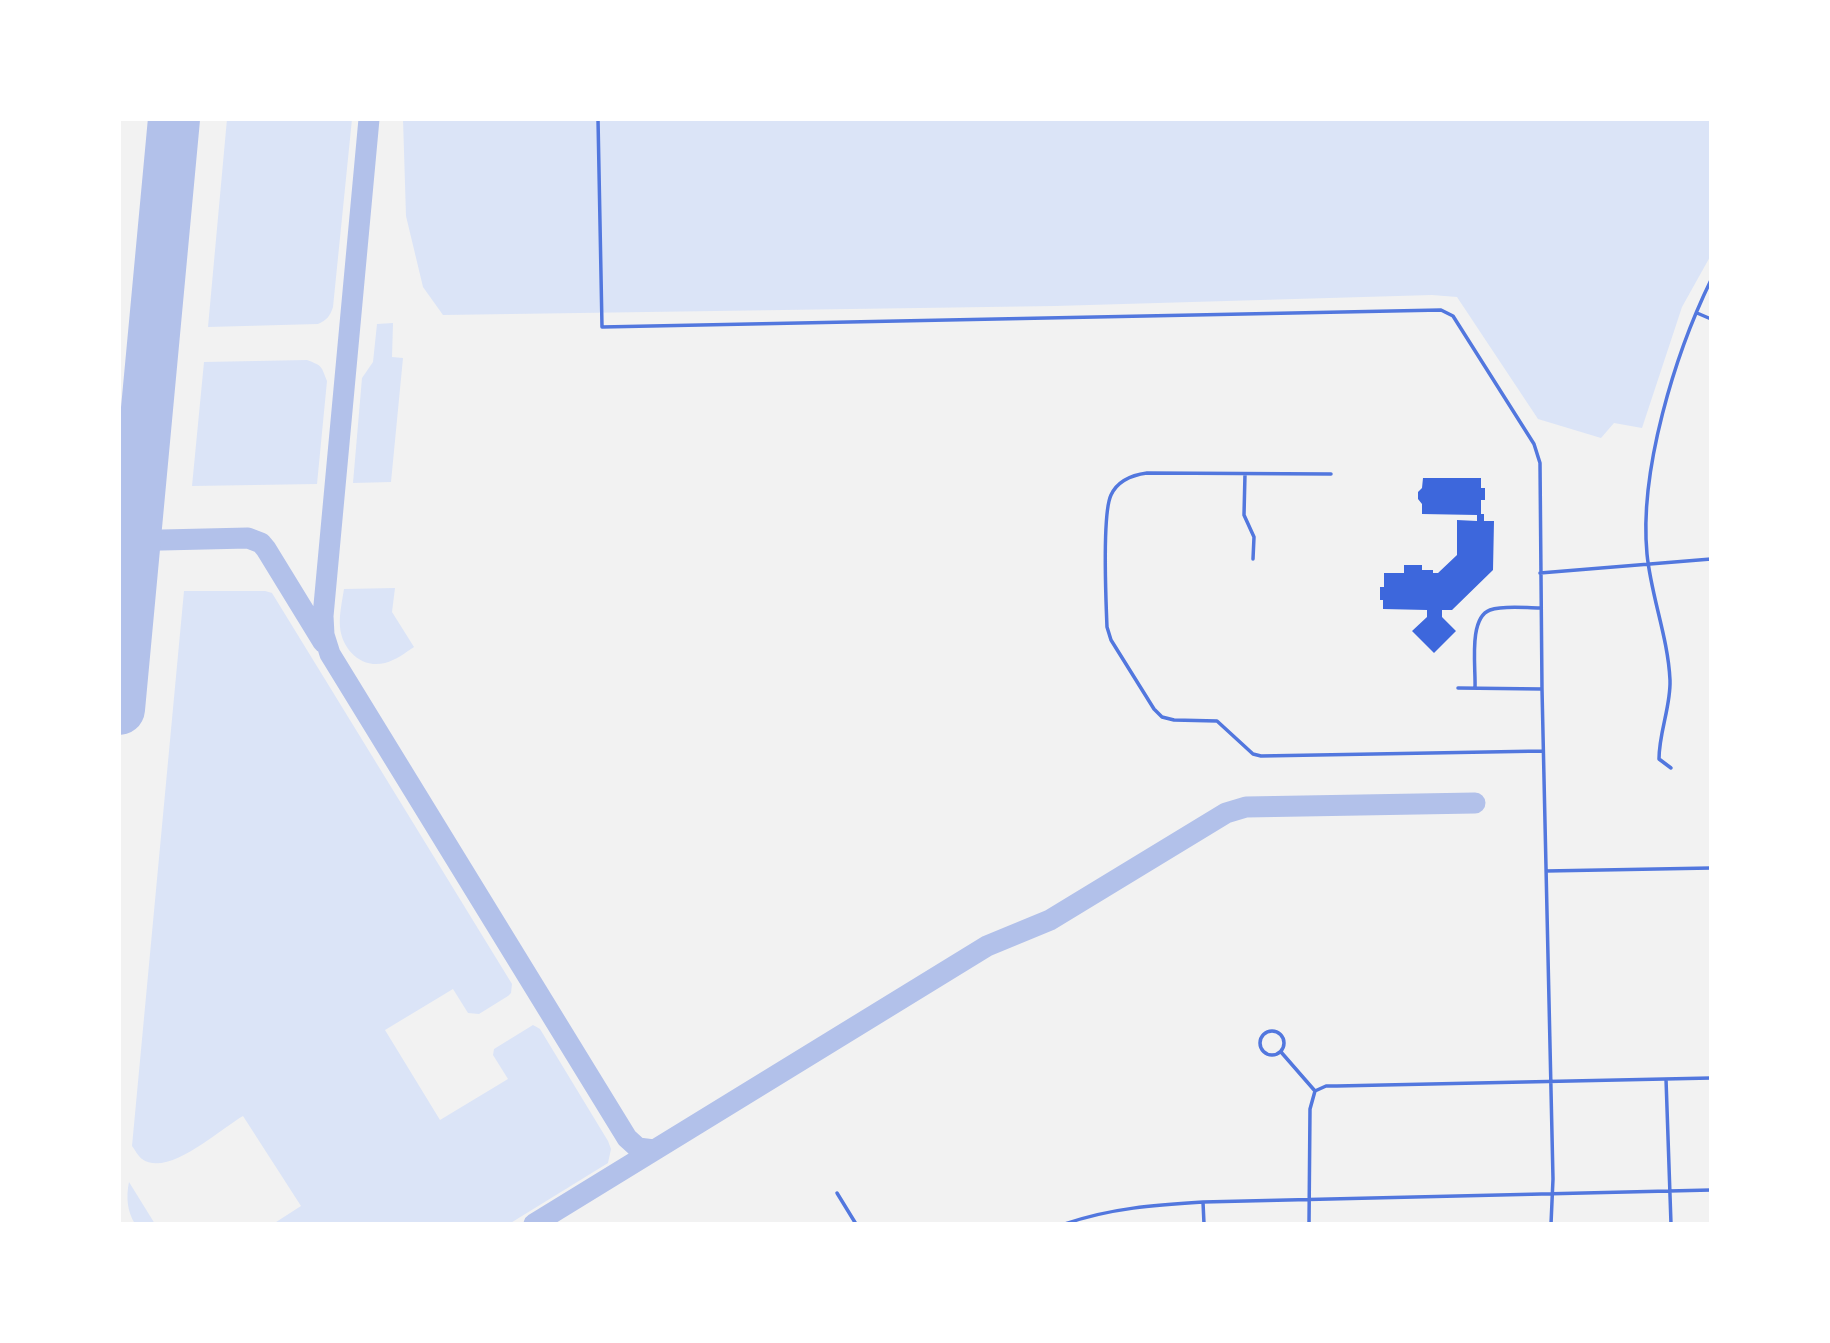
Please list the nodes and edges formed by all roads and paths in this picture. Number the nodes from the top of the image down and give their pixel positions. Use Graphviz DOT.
graph roads {
  1 [pos="598,119"];
  2 [pos="1711,280"];
  3 [pos="1696,313"];
  4 [pos="1711,319"];
  5 [pos="1245,474"];
  6 [pos="1331,474"];
  7 [pos="1254,559"];
  8 [pos="1711,559"];
  9 [pos="1648,564"];
  10 [pos="1540,573"];
  11 [pos="1540,608"];
  12 [pos="1458,688"];
  13 [pos="1475,688"];
  14 [pos="1542,689"];
  15 [pos="1543,751"];
  16 [pos="1671,768"];
  17 [pos="1711,867"];
  18 [pos="1546,871"];
  19 [pos="1281,1052"];
  20 [pos="1711,1078"];
  21 [pos="1666,1079"];
  22 [pos="1551,1082"];
  23 [pos="1315,1091"];
  24 [pos="1711,1190"];
  25 [pos="1670,1191"];
  26 [pos="837,1193"];
  27 [pos="1552,1193"];
  28 [pos="1310,1198"];
  29 [pos="1203,1202"];
  30 [pos="856,1224"];
  31 [pos="1065,1224"];
  32 [pos="1204,1224"];
  33 [pos="1309,1224"];
  34 [pos="1551,1224"];
  35 [pos="1671,1224"];
  1 -- 10 [label="street"];
  2 -- 3 [label="street"];
  3 -- 4 [label="street"];
  3 -- 9 [label="street"];
  5 -- 6 [label="street"];
  5 -- 7 [label="street"];
  5 -- 15 [label="street"];
  8 -- 9 [label="street"];
  9 -- 10 [label="street"];
  9 -- 16 [label="street"];
  10 -- 11 [label="street"];
  11 -- 13 [label="street"];
  11 -- 14 [label="street"];
  12 -- 13 [label="street"];
  13 -- 14 [label="street"];
  14 -- 15 [label="street"];
  15 -- 18 [label="street"];
  17 -- 18 [label="street"];
  18 -- 22 [label="street"];
  19 -- 19 [label="street"];
  19 -- 23 [label="street"];
  20 -- 21 [label="street"];
  21 -- 22 [label="street"];
  21 -- 25 [label="street"];
  22 -- 23 [label="street"];
  22 -- 27 [label="street"];
  23 -- 28 [label="street"];
  24 -- 25 [label="street"];
  25 -- 27 [label="street"];
  25 -- 35 [label="street"];
  26 -- 30 [label="street"];
  27 -- 28 [label="street"];
  27 -- 34 [label="street"];
  28 -- 29 [label="street"];
  28 -- 33 [label="street"];
  29 -- 31 [label="street"];
  29 -- 32 [label="street"];
}
